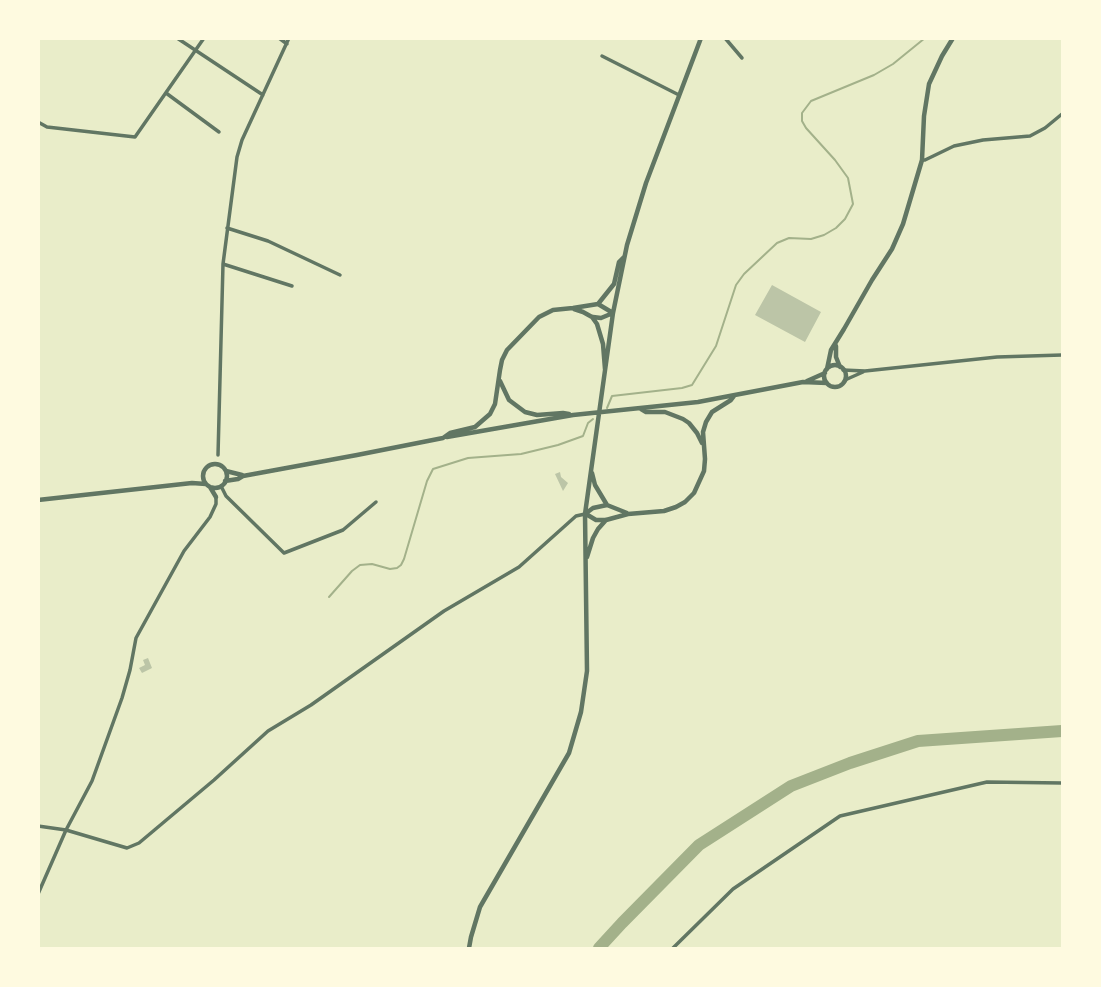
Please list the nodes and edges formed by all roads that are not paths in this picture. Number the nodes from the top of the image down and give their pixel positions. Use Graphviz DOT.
graph roads {
  1 [pos="177,38"];
  2 [pos="204,38"];
  3 [pos="279,38"];
  4 [pos="289,38"];
  5 [pos="701,38"];
  6 [pos="725,38"];
  7 [pos="953,38"];
  8 [pos="287,44"];
  9 [pos="195,51"];
  10 [pos="602,56"];
  11 [pos="743,58"];
  12 [pos="166,93"];
  13 [pos="263,95"];
  14 [pos="679,95"];
  15 [pos="1062,114"];
  16 [pos="38,122"];
  17 [pos="219,132"];
  18 [pos="922,160"];
  19 [pos="227,228"];
  20 [pos="624,257"];
  21 [pos="223,264"];
  22 [pos="340,275"];
  23 [pos="292,286"];
  24 [pos="598,304"];
  25 [pos="573,308"];
  26 [pos="613,313"];
  27 [pos="592,317"];
  28 [pos="839,339"];
  29 [pos="1062,355"];
  30 [pos="841,368"];
  31 [pos="826,371"];
  32 [pos="865,371"];
  33 [pos="606,374"];
  34 [pos="499,379"];
  35 [pos="845,380"];
  36 [pos="803,382"];
  37 [pos="827,383"];
  38 [pos="734,395"];
  39 [pos="640,408"];
  40 [pos="573,415"];
  41 [pos="443,438"];
  42 [pos="704,447"];
  43 [pos="218,455"];
  44 [pos="211,464"];
  45 [pos="222,466"];
  46 [pos="591,469"];
  47 [pos="226,471"];
  48 [pos="203,473"];
  49 [pos="243,476"];
  50 [pos="192,483"];
  51 [pos="208,485"];
  52 [pos="221,485"];
  53 [pos="216,497"];
  54 [pos="38,500"];
  55 [pos="376,502"];
  56 [pos="607,505"];
  57 [pos="585,514"];
  58 [pos="628,514"];
  59 [pos="606,520"];
  60 [pos="585,562"];
  61 [pos="1062,783"];
  62 [pos="38,826"];
  63 [pos="66,830"];
  64 [pos="38,894"];
  65 [pos="469,948"];
  66 [pos="673,948"];
  1 -- 9 [label="street"];
  2 -- 9 [label="street"];
  3 -- 8 [label="street"];
  4 -- 8 [label="street"];
  5 -- 14 [label="street"];
  6 -- 11 [label="street"];
  7 -- 18 [label="street"];
  8 -- 13 [label="street"];
  9 -- 12 [label="street"];
  9 -- 13 [label="street"];
  10 -- 14 [label="street"];
  12 -- 16 [label="street"];
  12 -- 17 [label="street"];
  13 -- 19 [label="street"];
  14 -- 20 [label="street"];
  15 -- 18 [label="street"];
  18 -- 28 [label="street"];
  19 -- 21 [label="street"];
  19 -- 22 [label="street"];
  20 -- 24 [label="street"];
  20 -- 26 [label="street"];
  21 -- 23 [label="street"];
  21 -- 43 [label="street"];
  24 -- 25 [label="street"];
  24 -- 26 [label="street"];
  25 -- 27 [label="street"];
  25 -- 34 [label="street"];
  26 -- 27 [label="street"];
  26 -- 33 [label="street"];
  27 -- 33 [label="street"];
  28 -- 30 [label="street"];
  28 -- 31 [label="street"];
  29 -- 32 [label="street"];
  30 -- 31 [label="street"];
  30 -- 32 [label="street"];
  30 -- 35 [label="street"];
  31 -- 36 [label="street"];
  31 -- 37 [label="street"];
  32 -- 35 [label="street"];
  33 -- 46 [label="street"];
  34 -- 40 [label="street"];
  34 -- 41 [label="street"];
  35 -- 37 [label="street"];
  36 -- 37 [label="street"];
  36 -- 38 [label="street"];
  38 -- 39 [label="street"];
  38 -- 42 [label="street"];
  39 -- 40 [label="street"];
  39 -- 42 [label="street"];
  40 -- 41 [label="street"];
  41 -- 49 [label="street"];
  42 -- 58 [label="street"];
  43 -- 44 [label="street"];
  43 -- 45 [label="street"];
  44 -- 45 [label="street"];
  44 -- 48 [label="street"];
  45 -- 47 [label="street"];
  46 -- 56 [label="street"];
  46 -- 57 [label="street"];
  47 -- 49 [label="street"];
  47 -- 52 [label="street"];
  48 -- 50 [label="street"];
  48 -- 51 [label="street"];
  49 -- 52 [label="street"];
  50 -- 51 [label="street"];
  50 -- 54 [label="street"];
  51 -- 52 [label="street"];
  51 -- 53 [label="street"];
  52 -- 53 [label="street"];
  52 -- 55 [label="street"];
  53 -- 63 [label="street"];
  56 -- 57 [label="street"];
  56 -- 58 [label="street"];
  57 -- 59 [label="street"];
  57 -- 60 [label="street"];
  57 -- 63 [label="street"];
  58 -- 59 [label="street"];
  59 -- 60 [label="street"];
  60 -- 65 [label="street"];
  61 -- 66 [label="street"];
  62 -- 63 [label="street"];
  63 -- 64 [label="street"];
}
